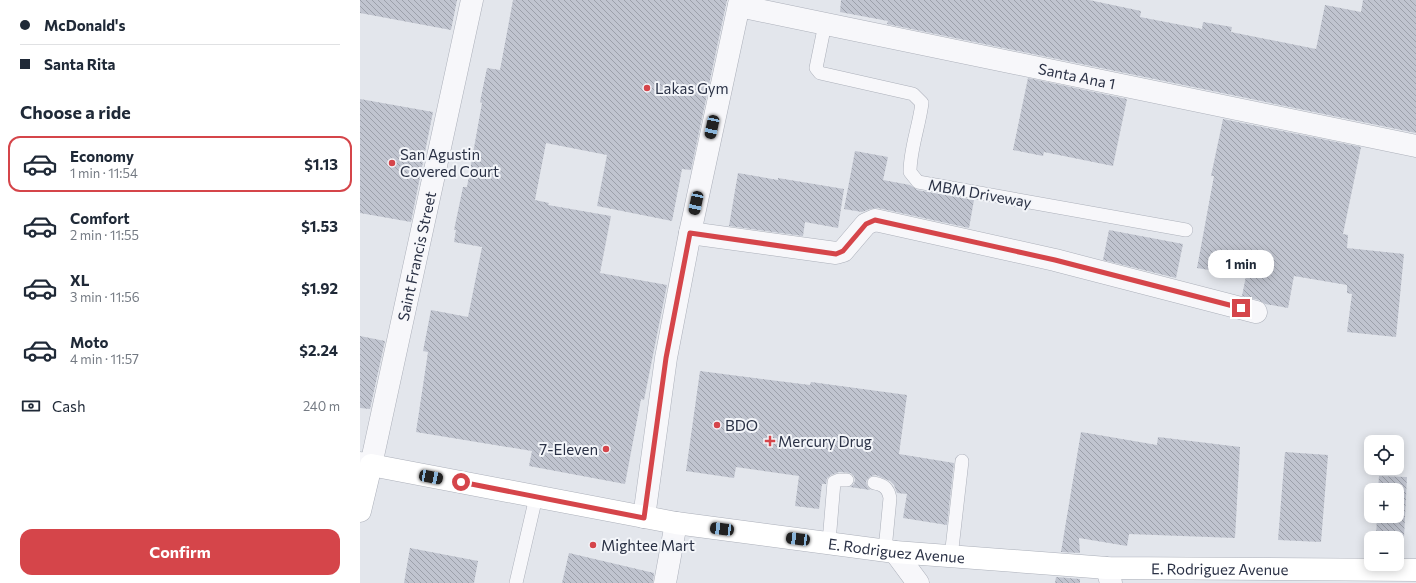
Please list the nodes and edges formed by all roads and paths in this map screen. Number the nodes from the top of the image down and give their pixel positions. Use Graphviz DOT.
graph roads {
  1 [pos="472,0"];
  2 [pos="739,3"];
  3 [pos="825,24"];
  4 [pos="1416,146"];
  5 [pos="1186,230"];
  6 [pos="690,233"];
  7 [pos="1256,312"];
  8 [pos="962,461"];
  9 [pos="366,464"];
  10 [pos="848,480"];
  11 [pos="874,483"];
  12 [pos="536,497"];
  13 [pos="360,511"];
  14 [pos="644,518"];
  15 [pos="676,523"];
  16 [pos="829,542"];
  17 [pos="890,551"];
  18 [pos="951,557"];
  19 [pos="1416,570"];
  20 [pos="1109,576"];
  21 [pos="1326,576"];
  22 [pos="516,583"];
  23 [pos="665,583"];
  24 [pos="918,583"];
  1 -- 9 [label="street, Saint Francis Street"];
  2 -- 3 [label="street, Santa Ana 1"];
  2 -- 6 [label="street"];
  3 -- 4 [label="street, Santa Ana 1"];
  3 -- 5 [label="lane, MBM Driveway"];
  6 -- 7 [label="street"];
  6 -- 14 [label="street"];
  8 -- 18 [label="lane"];
  9 -- 12 [label="main road, E. Rodriguez Avenue"];
  9 -- 13 [label="main road"];
  10 -- 16 [label="lane"];
  11 -- 17 [label="lane"];
  12 -- 14 [label="main road, E. Rodriguez Avenue"];
  12 -- 22 [label="lane"];
  14 -- 15 [label="main road, E. Rodriguez Avenue"];
  15 -- 16 [label="main road, E. Rodriguez Avenue"];
  15 -- 23 [label="street"];
  16 -- 17 [label="main road, E. Rodriguez Avenue"];
  17 -- 18 [label="main road, E. Rodriguez Avenue"];
  17 -- 24 [label="street"];
  18 -- 20 [label="main road, E. Rodriguez Avenue"];
  19 -- 21 [label="main road, E. Rodriguez Avenue"];
  20 -- 21 [label="main road, E. Rodriguez Avenue"];
}
